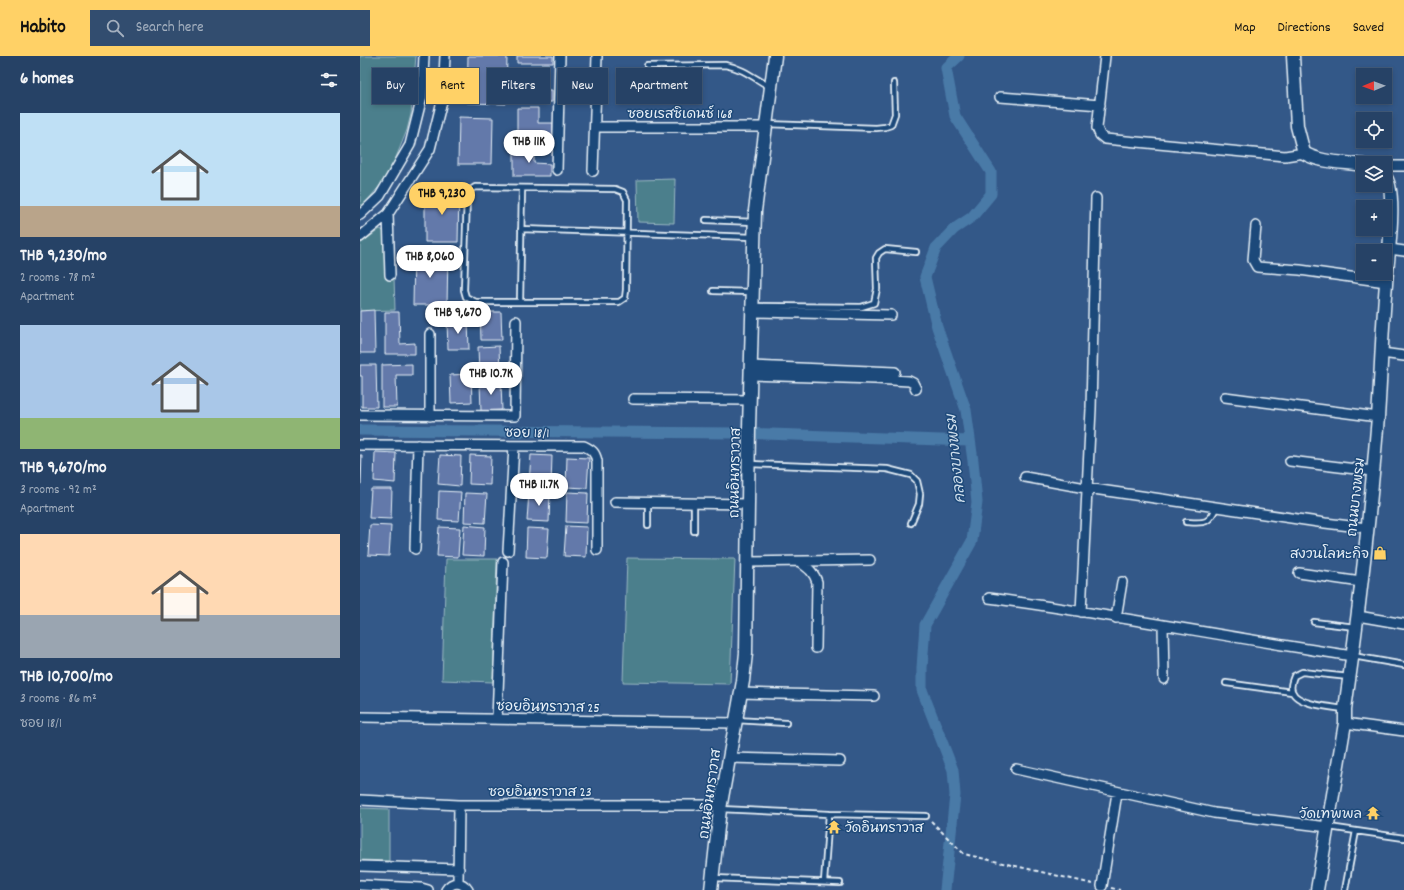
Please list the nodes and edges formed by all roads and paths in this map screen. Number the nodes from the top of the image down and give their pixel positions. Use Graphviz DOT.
graph roads {
  1 [pos="424,56"];
  2 [pos="444,56"];
  3 [pos="560,56"];
  4 [pos="597,56"];
  5 [pos="775,56"];
  6 [pos="1105,56"];
  7 [pos="1293,56"];
  8 [pos="647,66"];
  9 [pos="894,83"];
  10 [pos="772,88"];
  11 [pos="1000,97"];
  12 [pos="1100,105"];
  13 [pos="766,126"];
  14 [pos="595,127"];
  15 [pos="1304,153"];
  16 [pos="1356,164"];
  17 [pos="1392,166"];
  18 [pos="1404,166"];
  19 [pos="557,170"];
  20 [pos="593,171"];
  21 [pos="522,188"];
  22 [pos="1391,192"];
  23 [pos="1096,198"];
  24 [pos="388,214"];
  25 [pos="360,215"];
  26 [pos="706,220"];
  27 [pos="755,222"];
  28 [pos="1256,226"];
  29 [pos="521,229"];
  30 [pos="628,232"];
  31 [pos="360,237"];
  32 [pos="755,237"];
  33 [pos="1390,244"];
  34 [pos="1392,249"];
  35 [pos="1404,251"];
  36 [pos="916,252"];
  37 [pos="390,275"];
  38 [pos="1386,282"];
  39 [pos="713,291"];
  40 [pos="753,292"];
  41 [pos="520,302"];
  42 [pos="753,309"];
  43 [pos="891,315"];
  44 [pos="516,321"];
  45 [pos="430,334"];
  46 [pos="1382,353"];
  47 [pos="1404,356"];
  48 [pos="751,371"];
  49 [pos="895,372"];
  50 [pos="916,389"];
  51 [pos="1225,397"];
  52 [pos="633,399"];
  53 [pos="750,400"];
  54 [pos="360,415"];
  55 [pos="430,416"];
  56 [pos="1378,417"];
  57 [pos="360,445"];
  58 [pos="418,445"];
  59 [pos="514,446"];
  60 [pos="1290,461"];
  61 [pos="749,464"];
  62 [pos="1372,471"];
  63 [pos="1025,477"];
  64 [pos="1087,488"];
  65 [pos="615,502"];
  66 [pos="648,502"];
  67 [pos="694,503"];
  68 [pos="748,504"];
  69 [pos="1216,506"];
  70 [pos="1186,522"];
  71 [pos="911,523"];
  72 [pos="648,525"];
  73 [pos="1367,528"];
  74 [pos="694,531"];
  75 [pos="415,549"];
  76 [pos="597,550"];
  77 [pos="508,551"];
  78 [pos="870,560"];
  79 [pos="504,562"];
  80 [pos="747,562"];
  81 [pos="800,562"];
  82 [pos="1299,573"];
  83 [pos="1122,582"];
  84 [pos="1362,582"];
  85 [pos="989,598"];
  86 [pos="1081,612"];
  87 [pos="1116,618"];
  88 [pos="1357,621"];
  89 [pos="1314,622"];
  90 [pos="1404,624"];
  91 [pos="1163,625"];
  92 [pos="816,648"];
  93 [pos="1353,656"];
  94 [pos="1404,665"];
  95 [pos="1349,677"];
  96 [pos="1164,679"];
  97 [pos="1226,683"];
  98 [pos="1292,692"];
  99 [pos="740,693"];
  100 [pos="874,696"];
  101 [pos="1345,709"];
  102 [pos="360,717"];
  103 [pos="497,720"];
  104 [pos="735,721"];
  105 [pos="786,723"];
  106 [pos="1345,723"];
  107 [pos="1404,731"];
  108 [pos="729,758"];
  109 [pos="840,761"];
  110 [pos="1016,770"];
  111 [pos="1117,792"];
  112 [pos="360,800"];
  113 [pos="459,805"];
  114 [pos="721,807"];
  115 [pos="829,814"];
  116 [pos="927,817"];
  117 [pos="1328,827"];
  118 [pos="1356,831"];
  119 [pos="1404,838"];
  120 [pos="360,866"];
  121 [pos="459,869"];
  122 [pos="824,882"];
  123 [pos="458,883"];
  124 [pos="840,883"];
  125 [pos="712,884"];
  126 [pos="360,885"];
  127 [pos="1102,886"];
  128 [pos="428,890"];
  129 [pos="446,890"];
  130 [pos="468,890"];
  131 [pos="1120,890"];
  132 [pos="1318,890"];
  133 [pos="1345,890"];
  1 -- 25 [label="street"];
  2 -- 24 [label="street"];
  3 -- 19 [label="street"];
  4 -- 14 [label="street"];
  5 -- 10 [label="street, ถนนอินทราวาส"];
  6 -- 12 [label="street"];
  7 -- 15 [label="street"];
  8 -- 10 [label="lane"];
  9 -- 13 [label="lane"];
  10 -- 13 [label="street, ถนนอินทราวาส"];
  11 -- 12 [label="street"];
  12 -- 15 [label="street"];
  13 -- 14 [label="street, ซอยเรสซิเดนซ์ 168"];
  13 -- 27 [label="street, ถนนอินทราวาส"];
  14 -- 20 [label="street"];
  15 -- 16 [label="street"];
  17 -- 18 [label="street"];
  21 -- 29 [label="lane"];
  21 -- 30 [label="lane"];
  21 -- 41 [label="lane"];
  22 -- 33 [label="street, ถนนบางพรม"];
  23 -- 64 [label="street"];
  24 -- 31 [label="street"];
  24 -- 37 [label="street"];
  26 -- 27 [label="lane"];
  27 -- 32 [label="street, ถนนอินทราวาส"];
  28 -- 38 [label="street"];
  29 -- 30 [label="lane"];
  29 -- 41 [label="lane"];
  30 -- 32 [label="lane"];
  30 -- 41 [label="lane"];
  32 -- 40 [label="street, ถนนอินทราวาส"];
  34 -- 35 [label="street"];
  36 -- 42 [label="lane"];
  38 -- 46 [label="street, ถนนบางพรม"];
  39 -- 40 [label="lane"];
  40 -- 42 [label="street, ถนนอินทราวาส"];
  42 -- 43 [label="street"];
  42 -- 48 [label="street, ถนนอินทราวาส"];
  44 -- 55 [label="street"];
  45 -- 55 [label="street"];
  46 -- 47 [label="street"];
  46 -- 56 [label="street, ถนนบางพรม"];
  48 -- 49 [label="street"];
  48 -- 50 [label="street"];
  48 -- 53 [label="street, ถนนอินทราวาส"];
  51 -- 56 [label="street"];
  52 -- 53 [label="street"];
  53 -- 61 [label="street, ถนนอินทราวาส"];
  54 -- 55 [label="street"];
  56 -- 62 [label="street, ถนนบางพรม"];
  57 -- 58 [label="street, ซอย 18/1"];
  58 -- 59 [label="street, ซอย 18/1"];
  58 -- 75 [label="street"];
  59 -- 76 [label="street, ซอย 18/1"];
  59 -- 77 [label="street"];
  60 -- 62 [label="street"];
  61 -- 68 [label="street, ถนนอินทราวาส"];
  61 -- 71 [label="lane"];
  62 -- 73 [label="street, ถนนบางพรม"];
  63 -- 64 [label="street"];
  64 -- 69 [label="street"];
  64 -- 86 [label="street"];
  65 -- 66 [label="street"];
  66 -- 67 [label="street"];
  66 -- 72 [label="lane"];
  67 -- 68 [label="street"];
  67 -- 74 [label="lane"];
  68 -- 80 [label="street, ถนนอินทราวาส"];
  69 -- 70 [label="lane"];
  69 -- 73 [label="street"];
  73 -- 84 [label="street, ถนนบางพรม"];
  78 -- 81 [label="street"];
  79 -- 103 [label="street"];
  80 -- 81 [label="street"];
  80 -- 99 [label="street, ถนนอินทราวาส"];
  81 -- 92 [label="street"];
  82 -- 84 [label="street"];
  83 -- 87 [label="street"];
  84 -- 88 [label="street, ถนนบางพรม"];
  85 -- 86 [label="street"];
  86 -- 87 [label="street"];
  87 -- 91 [label="street"];
  88 -- 89 [label="lane"];
  88 -- 90 [label="street"];
  88 -- 93 [label="street, ถนนบางพรม"];
  91 -- 93 [label="street"];
  91 -- 96 [label="street"];
  93 -- 94 [label="lane"];
  93 -- 95 [label="street, ถนนบางพรม"];
  95 -- 98 [label="lane"];
  95 -- 101 [label="street, ถนนบางพรม"];
  97 -- 98 [label="lane"];
  98 -- 101 [label="lane"];
  99 -- 100 [label="street"];
  99 -- 104 [label="street, ถนนอินทราวาส"];
  101 -- 106 [label="street, ถนนบางพรม"];
  102 -- 103 [label="street, ซอยอินทราวาส 25"];
  103 -- 104 [label="street, ซอยอินทราวาส 25"];
  104 -- 105 [label="lane"];
  104 -- 108 [label="street, ถนนอินทราวาส"];
  106 -- 107 [label="street"];
  106 -- 117 [label="street, ถนนบางพรม"];
  108 -- 109 [label="street"];
  108 -- 114 [label="street, ถนนอินทราวาส"];
  110 -- 111 [label="street"];
  111 -- 117 [label="street"];
  111 -- 127 [label="street"];
  112 -- 113 [label="street, ซอยอินทราวาส 23"];
  113 -- 114 [label="street, ซอยอินทราวาส 23"];
  113 -- 121 [label="street"];
  114 -- 115 [label="lane"];
  114 -- 125 [label="street, ถนนอินทราวาส"];
  115 -- 116 [label="lane"];
  115 -- 122 [label="lane"];
  116 -- 127 [label="path"];
  117 -- 118 [label="lane"];
  117 -- 132 [label="street, ถนนบางพรม"];
  118 -- 119 [label="lane"];
  118 -- 133 [label="lane"];
  120 -- 121 [label="street"];
  121 -- 123 [label="street"];
  122 -- 124 [label="lane"];
  122 -- 125 [label="lane"];
  123 -- 129 [label="street"];
  123 -- 130 [label="street"];
  126 -- 128 [label="street"];
  127 -- 131 [label="path"];
}
